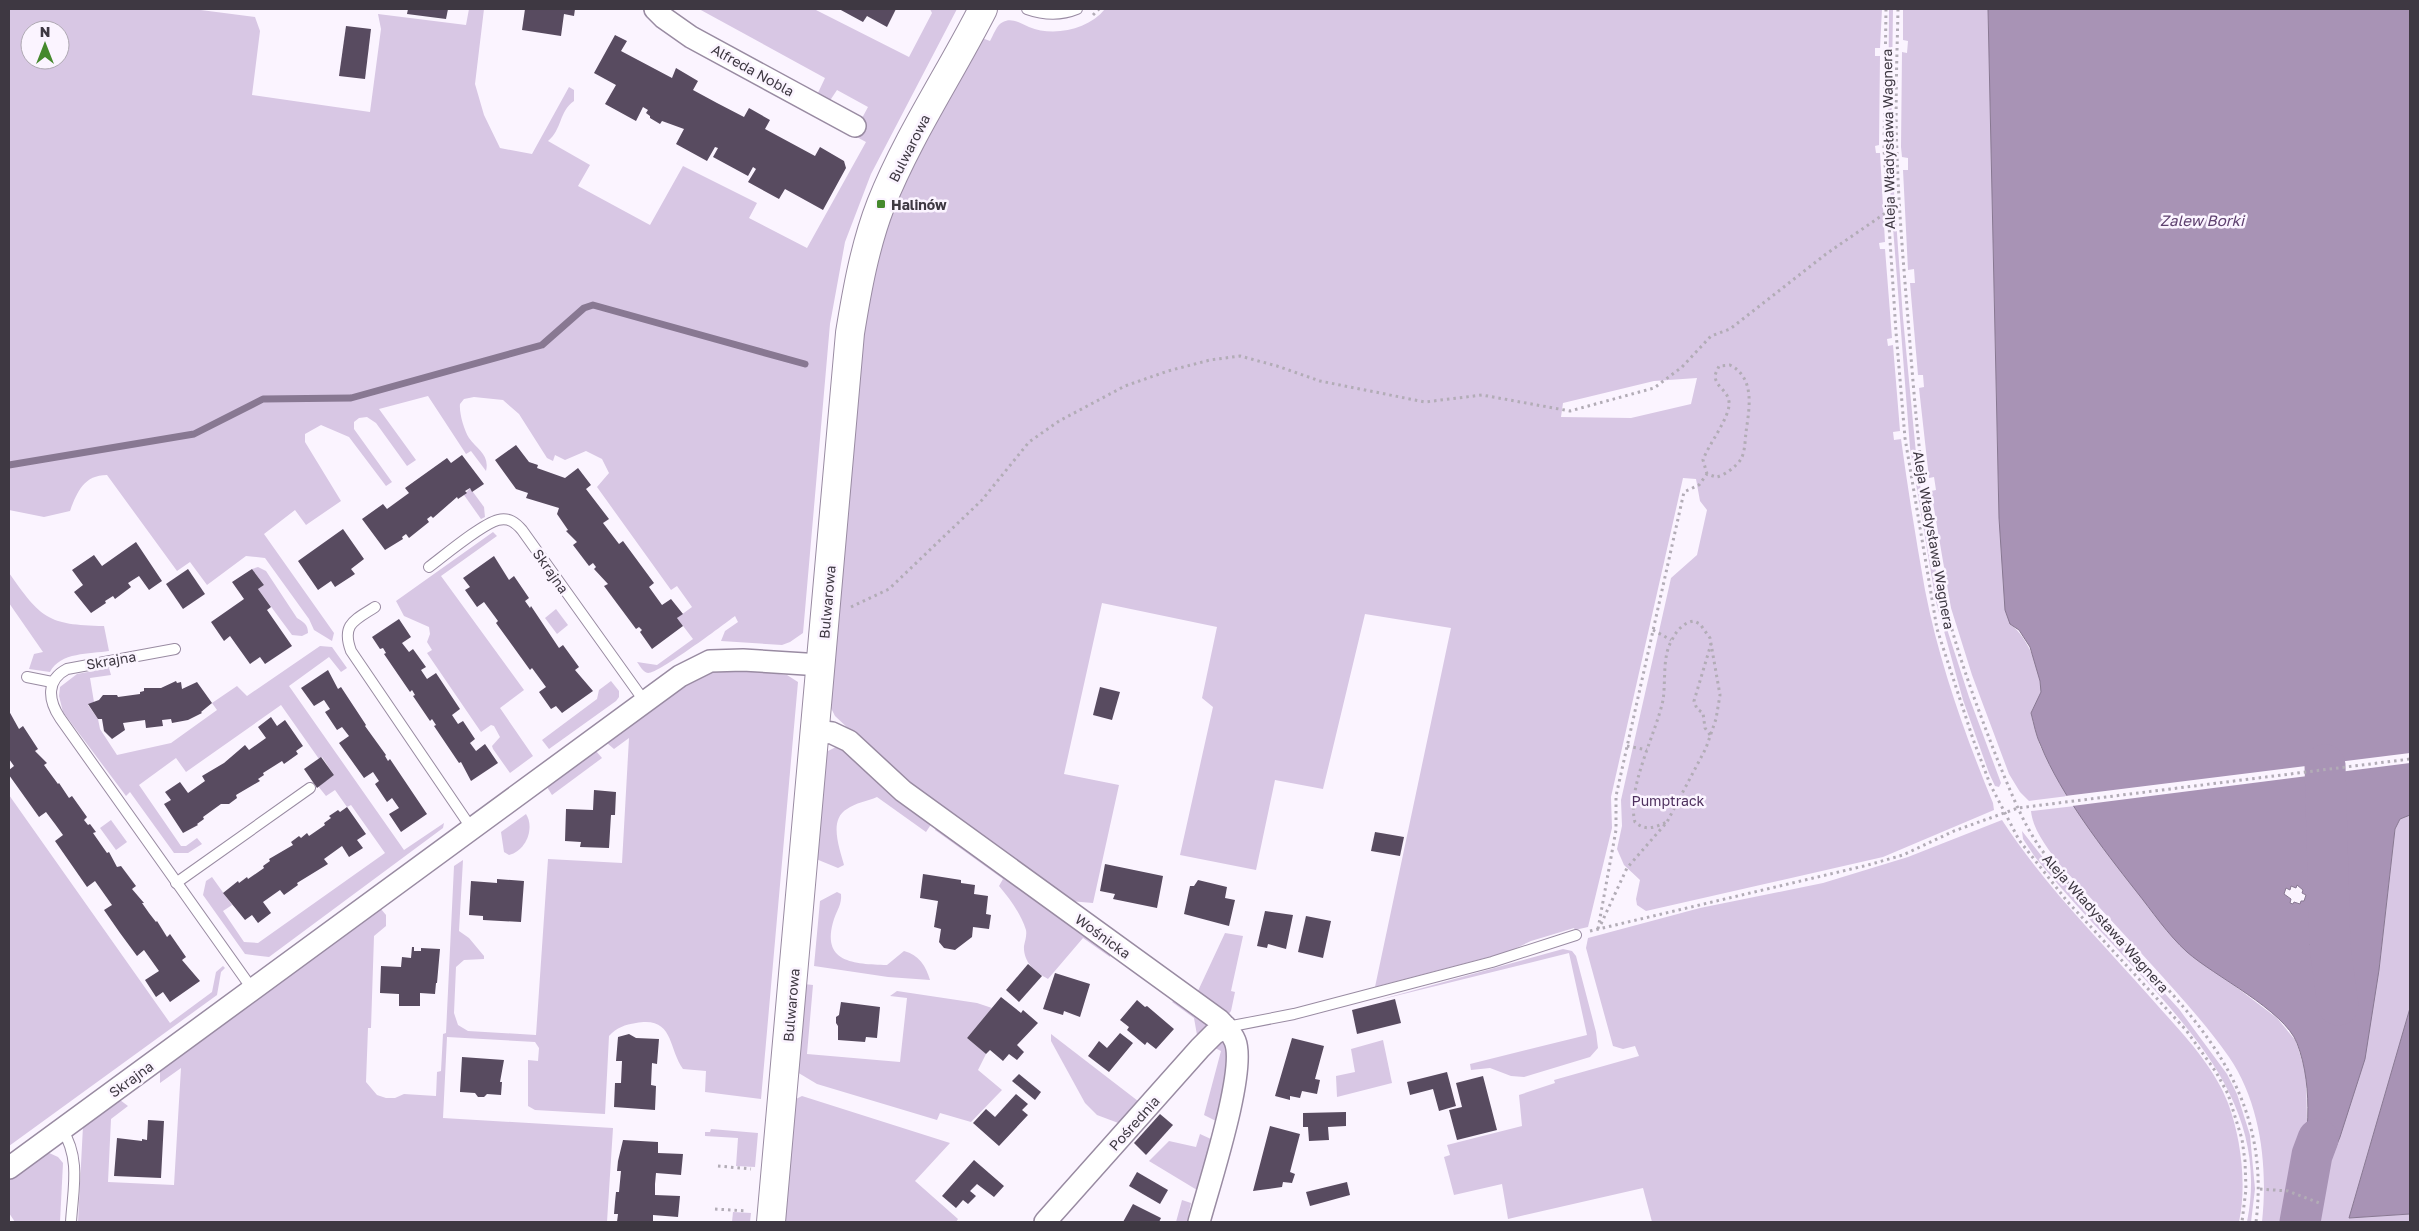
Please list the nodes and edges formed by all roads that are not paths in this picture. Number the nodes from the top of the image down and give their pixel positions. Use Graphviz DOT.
graph roads {
  1 [pos="655,9"];
  2 [pos="983,9"];
  3 [pos="1027,9"];
  4 [pos="1077,9"];
  5 [pos="855,126"];
  6 [pos="430,567"];
  7 [pos="375,607"];
  8 [pos="175,649"];
  9 [pos="821,665"];
  10 [pos="27,677"];
  11 [pos="52,682"];
  12 [pos="645,702"];
  13 [pos="815,731"];
  14 [pos="310,788"];
  15 [pos="472,829"];
  16 [pos="176,883"];
  17 [pos="1576,935"];
  18 [pos="253,990"];
  19 [pos="1226,1028"];
  20 [pos="62,1129"];
  21 [pos="9,1168"];
  22 [pos="761,1217"];
  23 [pos="71,1222"];
  24 [pos="1046,1222"];
  25 [pos="1199,1222"];
  1 -- 5 [label="street, Alfreda Nobla"];
  2 -- 9 [label="street, Bulwarowa"];
  3 -- 4 [label="lane"];
  6 -- 12 [label="lane, Skrajna"];
  7 -- 15 [label="lane"];
  8 -- 11 [label="lane, Skrajna"];
  9 -- 12 [label="street, Skrajna"];
  9 -- 13 [label="street, Bulwarowa"];
  10 -- 11 [label="lane"];
  11 -- 16 [label="lane"];
  12 -- 15 [label="street, Skrajna"];
  13 -- 19 [label="street, Wośnicka"];
  13 -- 22 [label="street, Bulwarowa"];
  14 -- 16 [label="lane"];
  15 -- 18 [label="street, Skrajna"];
  16 -- 18 [label="lane"];
  17 -- 19 [label="lane"];
  18 -- 20 [label="street, Skrajna"];
  19 -- 24 [label="street, Pośrednia"];
  19 -- 25 [label="street, Wośnicka"];
  20 -- 21 [label="street, Skrajna"];
  20 -- 23 [label="lane"];
}
